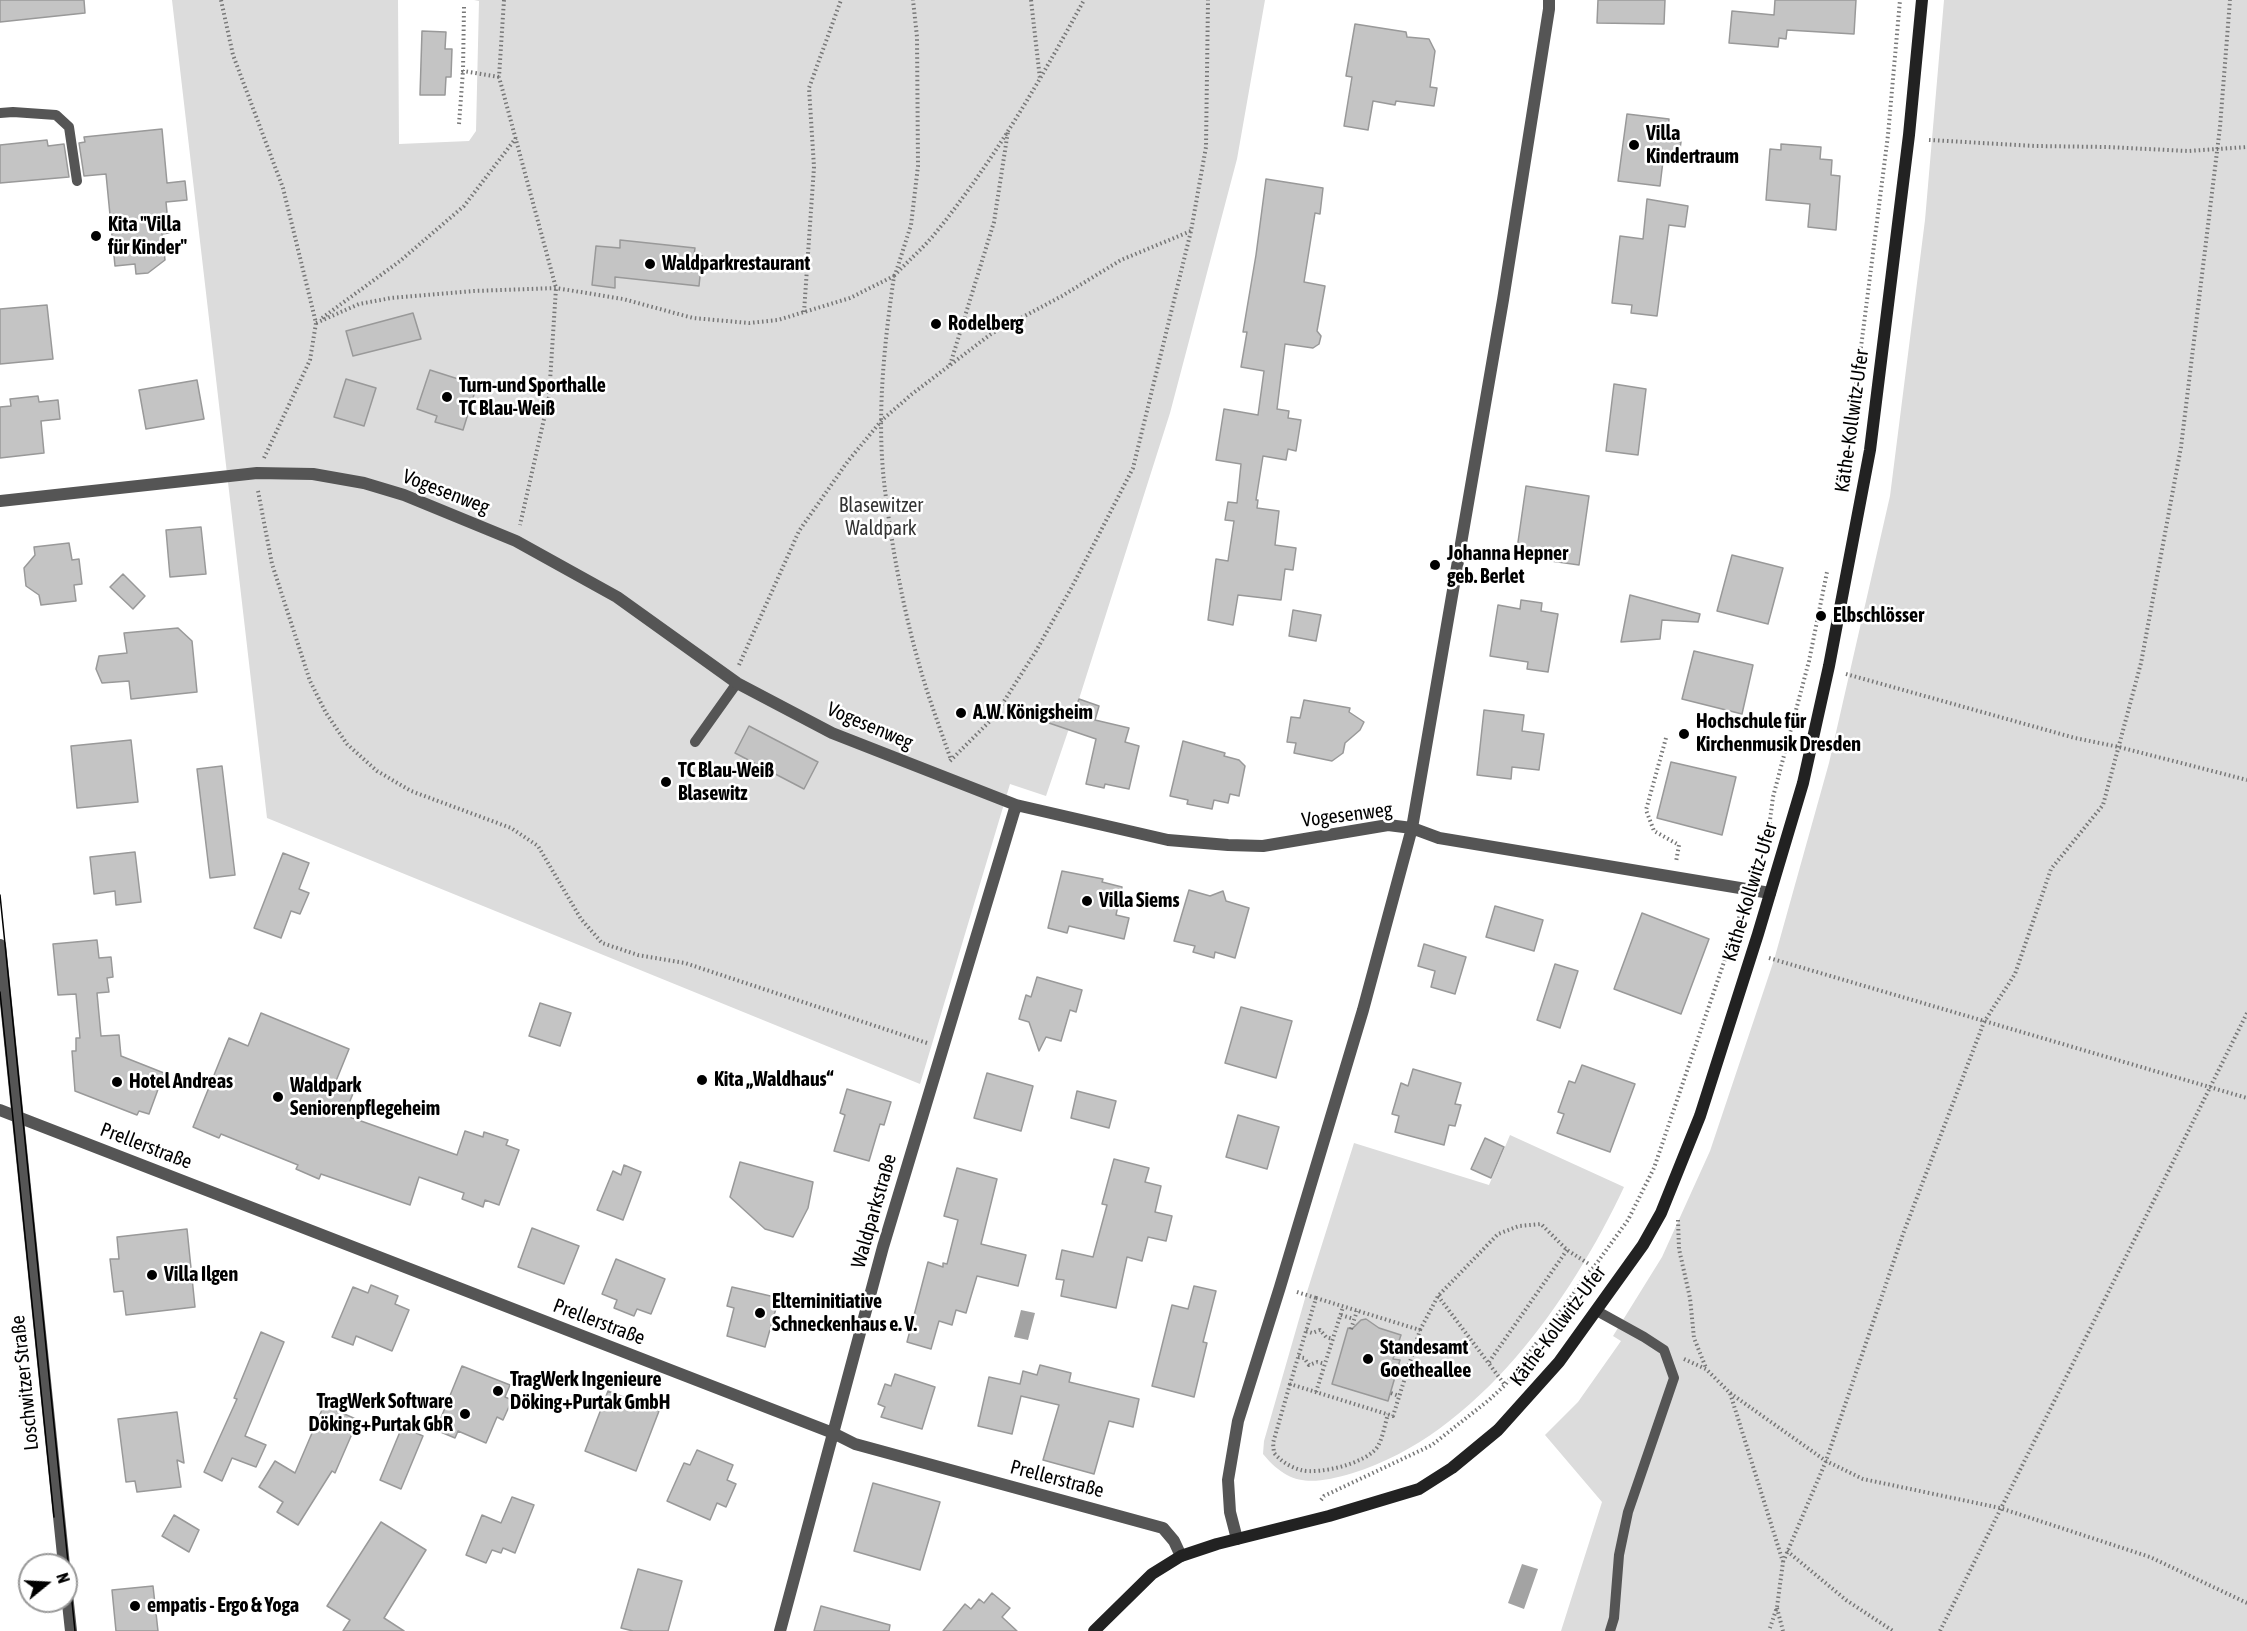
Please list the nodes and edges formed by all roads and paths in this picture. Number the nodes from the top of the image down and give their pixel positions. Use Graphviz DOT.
graph roads {
  1 [pos="221,0"];
  2 [pos="504,0"];
  3 [pos="841,0"];
  4 [pos="913,0"];
  5 [pos="1031,0"];
  6 [pos="1084,0"];
  7 [pos="1208,0"];
  8 [pos="1549,0"];
  9 [pos="1900,0"];
  10 [pos="1922,0"];
  11 [pos="2230,0"];
  12 [pos="464,7"];
  13 [pos="463,71"];
  14 [pos="499,77"];
  15 [pos="1041,80"];
  16 [pos="0,113"];
  17 [pos="459,124"];
  18 [pos="1008,129"];
  19 [pos="516,138"];
  20 [pos="1929,140"];
  21 [pos="2247,147"];
  22 [pos="2217,150"];
  23 [pos="77,181"];
  24 [pos="1191,231"];
  25 [pos="894,276"];
  26 [pos="556,288"];
  27 [pos="804,312"];
  28 [pos="316,322"];
  29 [pos="950,365"];
  30 [pos="882,420"];
  31 [pos="257,474"];
  32 [pos="1844,482"];
  33 [pos="0,501"];
  34 [pos="516,541"];
  35 [pos="1827,571"];
  36 [pos="1846,674"];
  37 [pos="735,681"];
  38 [pos="1666,738"];
  39 [pos="695,742"];
  40 [pos="2119,747"];
  41 [pos="951,760"];
  42 [pos="944,777"];
  43 [pos="2247,780"];
  44 [pos="1016,805"];
  45 [pos="1412,828"];
  46 [pos="1768,838"];
  47 [pos="1672,877"];
  48 [pos="1749,889"];
  49 [pos="1770,893"];
  50 [pos="0,945"];
  51 [pos="1768,958"];
  52 [pos="2247,1013"];
  53 [pos="1984,1022"];
  54 [pos="942,1048"];
  55 [pos="2210,1087"];
  56 [pos="2247,1098"];
  57 [pos="0,1110"];
  58 [pos="17,1118"];
  59 [pos="1678,1217"];
  60 [pos="1567,1250"];
  61 [pos="1589,1264"];
  62 [pos="1438,1296"];
  63 [pos="1343,1306"];
  64 [pos="1357,1311"];
  65 [pos="1597,1311"];
  66 [pos="1341,1315"];
  67 [pos="1354,1319"];
  68 [pos="1351,1329"];
  69 [pos="1420,1330"];
  70 [pos="1306,1331"];
  71 [pos="1333,1339"];
  72 [pos="1664,1350"];
  73 [pos="1298,1357"];
  74 [pos="1489,1362"];
  75 [pos="1325,1364"];
  76 [pos="1706,1369"];
  77 [pos="1290,1384"];
  78 [pos="1505,1384"];
  79 [pos="1316,1392"];
  80 [pos="1390,1393"];
  81 [pos="1730,1393"];
  82 [pos="1399,1396"];
  83 [pos="1388,1414"];
  84 [pos="833,1433"];
  85 [pos="1826,1461"];
  86 [pos="2000,1508"];
  87 [pos="1301,1523"];
  88 [pos="1237,1539"];
  89 [pos="1787,1551"];
  90 [pos="63,1553"];
  91 [pos="1181,1556"];
  92 [pos="1783,1562"];
  93 [pos="2247,1603"];
  94 [pos="1777,1607"];
  95 [pos="69,1613"];
  96 [pos="71,1631"];
  97 [pos="780,1631"];
  98 [pos="1094,1631"];
  99 [pos="1610,1631"];
  100 [pos="1769,1631"];
  101 [pos="1783,1631"];
  102 [pos="1893,1631"];
  103 [pos="1940,1631"];
  1 -- 28 [label="path"];
  2 -- 14 [label="path"];
  3 -- 27 [label="path"];
  4 -- 25 [label="path"];
  5 -- 15 [label="path"];
  6 -- 15 [label="path"];
  7 -- 24 [label="path"];
  8 -- 45 [label="street"];
  9 -- 32 [label="path"];
  10 -- 49 [label="main road, Käthe-Kollwitz-Ufer"];
  11 -- 22 [label="path"];
  12 -- 13 [label="path"];
  13 -- 14 [label="path"];
  13 -- 17 [label="path"];
  14 -- 19 [label="path"];
  15 -- 18 [label="path"];
  16 -- 23 [label="lane"];
  18 -- 25 [label="path"];
  18 -- 29 [label="path"];
  19 -- 26 [label="path"];
  19 -- 28 [label="path"];
  20 -- 22 [label="path"];
  21 -- 22 [label="path"];
  22 -- 40 [label="path"];
  24 -- 29 [label="path"];
  24 -- 41 [label="path"];
  25 -- 27 [label="path"];
  25 -- 30 [label="path"];
  26 -- 27 [label="path"];
  26 -- 28 [label="path"];
  26 -- 34 [label="path"];
  28 -- 31 [label="path"];
  29 -- 30 [label="path"];
  30 -- 37 [label="path"];
  30 -- 41 [label="path"];
  31 -- 33 [label="street, Vogesenweg"];
  31 -- 34 [label="street, Vogesenweg"];
  31 -- 54 [label="path"];
  34 -- 37 [label="street, Vogesenweg"];
  35 -- 46 [label="path"];
  36 -- 40 [label="path"];
  37 -- 39 [label="lane"];
  37 -- 42 [label="street, Vogesenweg"];
  38 -- 47 [label="path"];
  40 -- 43 [label="path"];
  40 -- 53 [label="path"];
  41 -- 42 [label="path"];
  42 -- 44 [label="street, Vogesenweg"];
  44 -- 45 [label="street, Vogesenweg"];
  44 -- 54 [label="street, Waldparkstraße"];
  45 -- 47 [label="street, Vogesenweg"];
  45 -- 88 [label="street"];
  47 -- 48 [label="street, Vogesenweg"];
  48 -- 49 [label="street, Vogesenweg"];
  48 -- 78 [label="path"];
  49 -- 65 [label="main road, Käthe-Kollwitz-Ufer"];
  50 -- 58 [label="street, Loschwitzer Straße"];
  51 -- 53 [label="path"];
  52 -- 55 [label="path"];
  53 -- 55 [label="path"];
  53 -- 85 [label="path"];
  54 -- 84 [label="street, Waldparkstraße"];
  55 -- 56 [label="path"];
  55 -- 86 [label="path"];
  57 -- 58 [label="street, Prellerstraße"];
  58 -- 84 [label="street, Prellerstraße"];
  58 -- 90 [label="street, Loschwitzer Straße"];
  59 -- 76 [label="path"];
  60 -- 61 [label="path"];
  60 -- 62 [label="path"];
  60 -- 74 [label="path"];
  62 -- 69 [label="path"];
  62 -- 74 [label="path"];
  63 -- 64 [label="path"];
  63 -- 66 [label="path"];
  63 -- 70 [label="path"];
  64 -- 67 [label="path"];
  64 -- 69 [label="path"];
  65 -- 72 [label="lane"];
  65 -- 87 [label="main road, Käthe-Kollwitz-Ufer"];
  66 -- 67 [label="path"];
  66 -- 71 [label="path"];
  67 -- 68 [label="path"];
  69 -- 82 [label="path"];
  70 -- 71 [label="path"];
  70 -- 73 [label="path"];
  71 -- 75 [label="path"];
  72 -- 76 [label="path"];
  72 -- 99 [label="lane"];
  73 -- 75 [label="path"];
  73 -- 77 [label="path"];
  74 -- 78 [label="path"];
  75 -- 79 [label="path"];
  76 -- 81 [label="path"];
  77 -- 79 [label="path"];
  77 -- 83 [label="path"];
  78 -- 87 [label="path"];
  79 -- 83 [label="path"];
  80 -- 82 [label="path"];
  81 -- 85 [label="path"];
  81 -- 92 [label="path"];
  82 -- 83 [label="path"];
  84 -- 91 [label="street, Prellerstraße"];
  84 -- 97 [label="street, Waldparkstraße"];
  85 -- 86 [label="path"];
  85 -- 89 [label="path"];
  86 -- 93 [label="path"];
  86 -- 103 [label="path"];
  87 -- 88 [label="main road, Käthe-Kollwitz-Ufer"];
  88 -- 91 [label="main road, Käthe-Kollwitz-Ufer"];
  89 -- 92 [label="path"];
  89 -- 102 [label="path"];
  91 -- 98 [label="main road, Käthe-Kollwitz-Ufer"];
  92 -- 94 [label="path"];
  94 -- 100 [label="path"];
  94 -- 101 [label="path"];
  95 -- 96 [label="street"];
}
